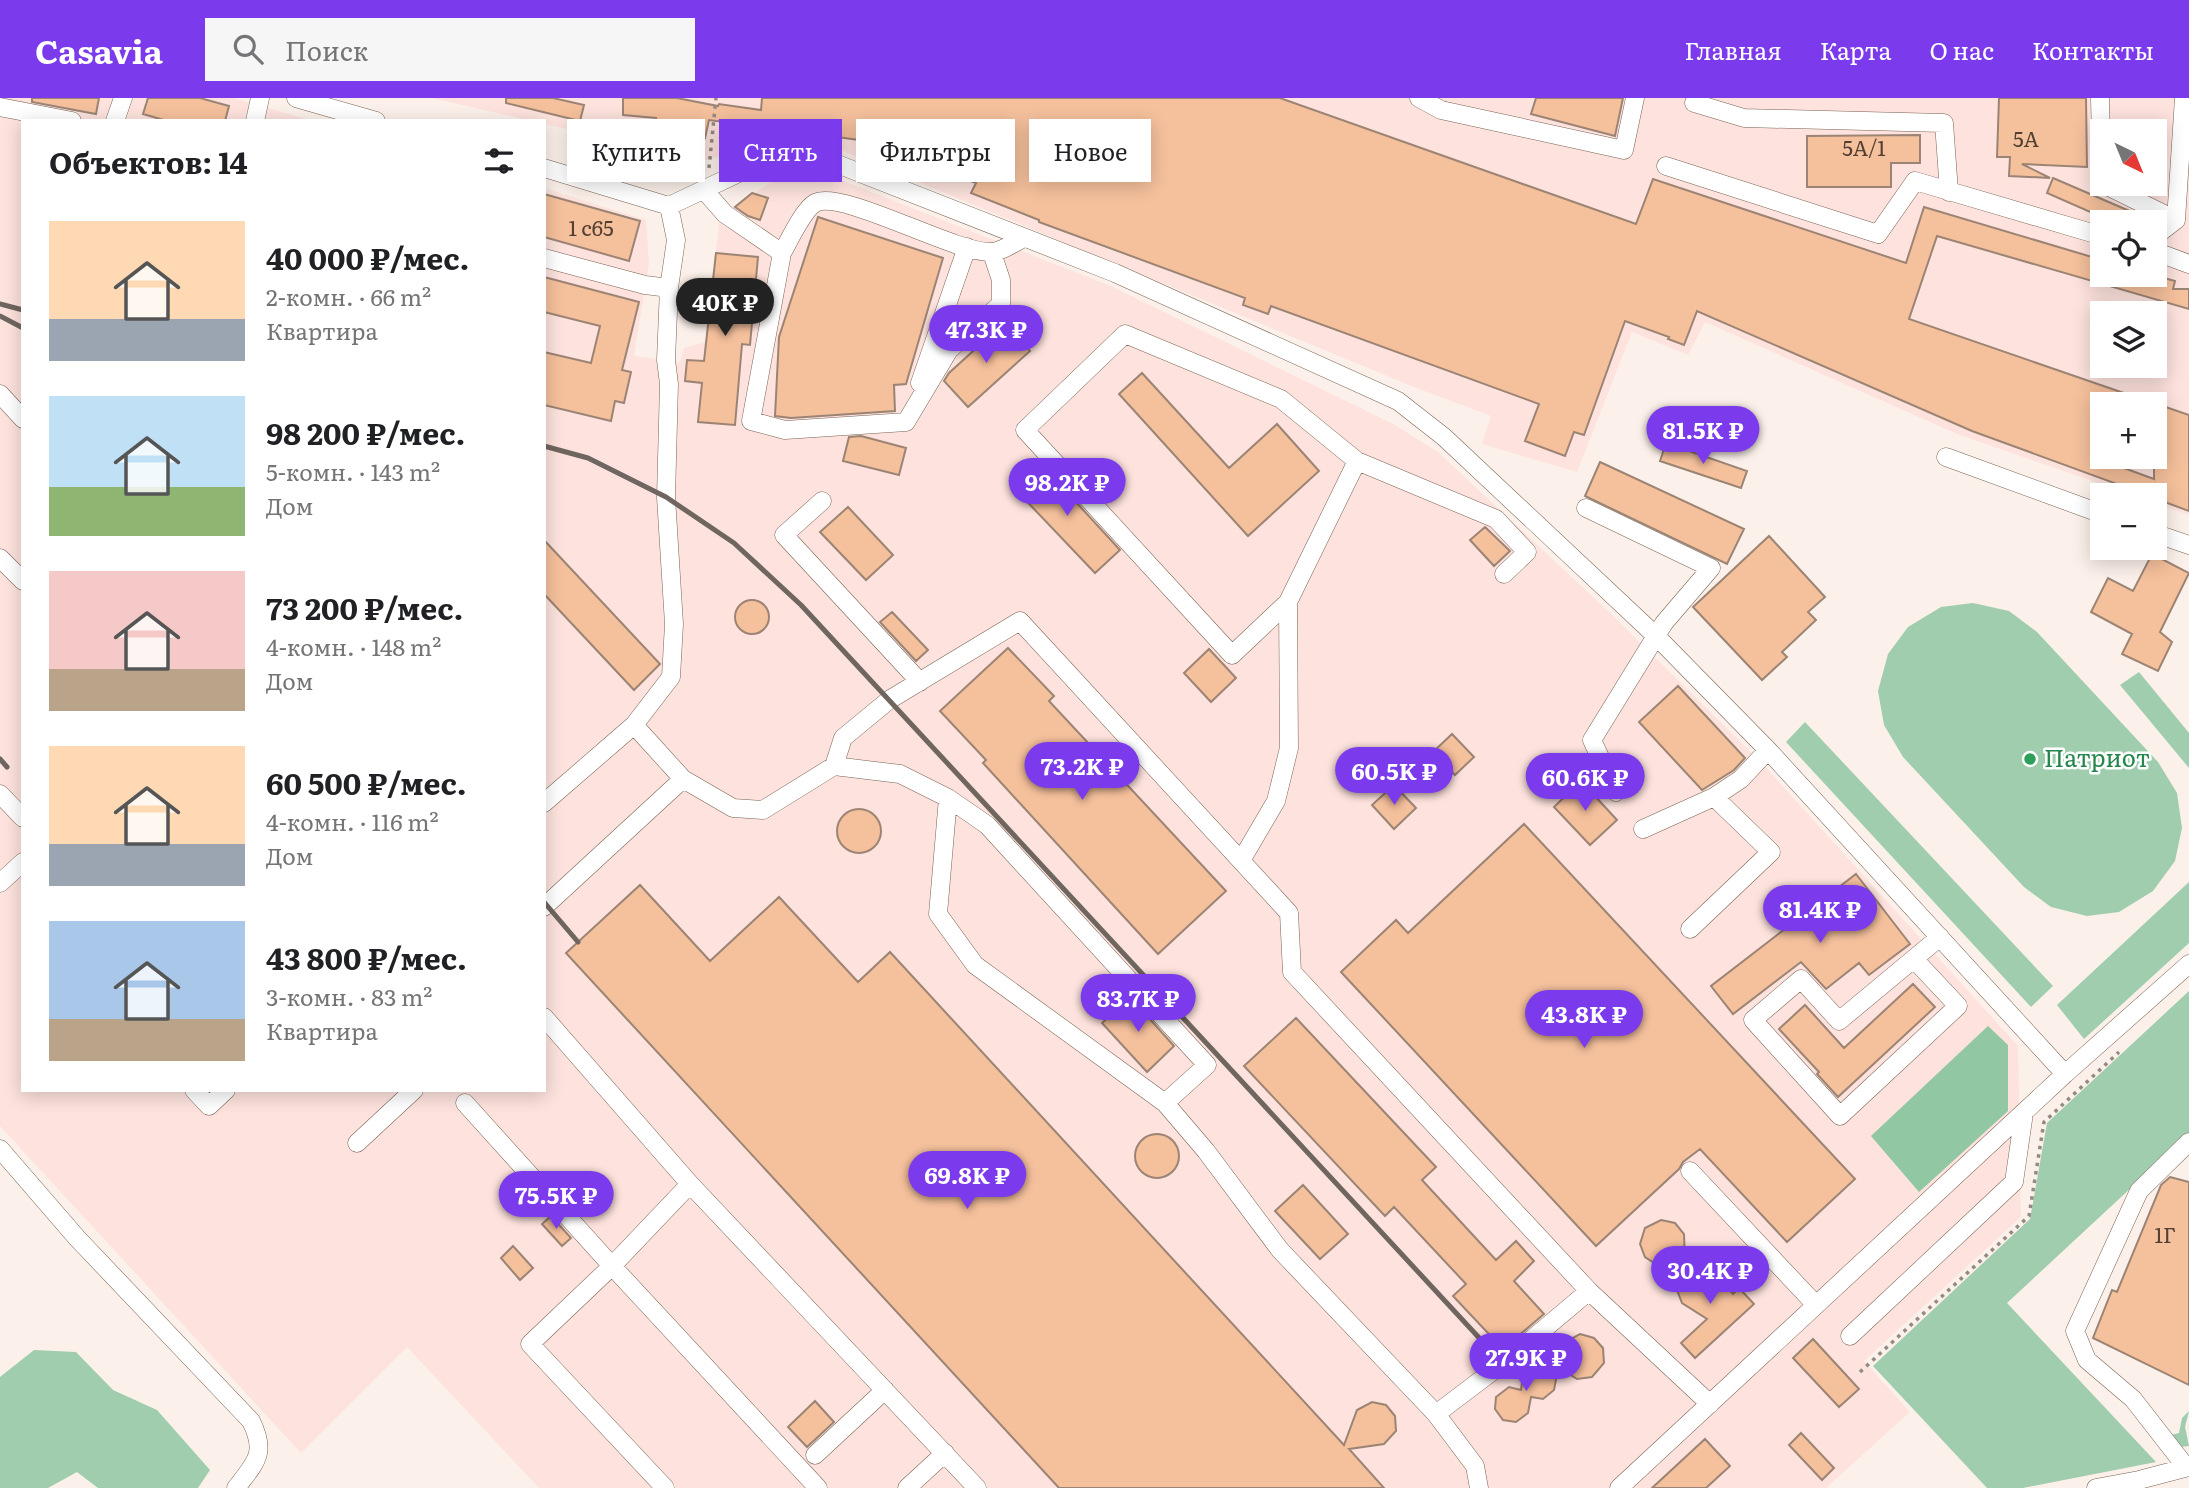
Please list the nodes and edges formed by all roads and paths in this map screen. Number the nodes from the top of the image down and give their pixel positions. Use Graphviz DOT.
graph roads {
  1 [pos="123,98"];
  2 [pos="260,98"];
  3 [pos="296,98"];
  4 [pos="716,98"];
  5 [pos="1419,98"];
  6 [pos="1635,98"];
  7 [pos="2100,98"];
  8 [pos="2184,98"];
  9 [pos="1694,103"];
  10 [pos="0,107"];
  11 [pos="62,119"];
  12 [pos="116,119"];
  13 [pos="255,119"];
  14 [pos="369,119"];
  15 [pos="2101,119"];
  16 [pos="1666,166"];
  17 [pos="546,170"];
  18 [pos="702,191"];
  19 [pos="1950,192"];
  20 [pos="2129,196"];
  21 [pos="669,206"];
  22 [pos="2176,220"];
  23 [pos="2167,227"];
  24 [pos="2090,233"];
  25 [pos="1024,238"];
  26 [pos="967,247"];
  27 [pos="782,253"];
  28 [pos="992,253"];
  29 [pos="2167,256"];
  30 [pos="546,259"];
  31 [pos="2189,264"];
  32 [pos="669,288"];
  33 [pos="920,383"];
  34 [pos="0,394"];
  35 [pos="21,417"];
  36 [pos="1946,457"];
  37 [pos="1357,461"];
  38 [pos="822,501"];
  39 [pos="1586,508"];
  40 [pos="2090,510"];
  41 [pos="2167,537"];
  42 [pos="2189,545"];
  43 [pos="0,558"];
  44 [pos="1504,574"];
  45 [pos="21,580"];
  46 [pos="1288,602"];
  47 [pos="1656,636"];
  48 [pos="920,682"];
  49 [pos="634,725"];
  50 [pos="1768,750"];
  51 [pos="834,766"];
  52 [pos="682,779"];
  53 [pos="1616,792"];
  54 [pos="0,794"];
  55 [pos="1714,797"];
  56 [pos="948,798"];
  57 [pos="546,801"];
  58 [pos="21,816"];
  59 [pos="1643,829"];
  60 [pos="1242,859"];
  61 [pos="20,870"];
  62 [pos="0,883"];
  63 [pos="546,905"];
  64 [pos="1690,929"];
  65 [pos="1940,937"];
  66 [pos="1914,959"];
  67 [pos="2189,964"];
  68 [pos="546,1019"];
  69 [pos="2065,1074"];
  70 [pos="196,1092"];
  71 [pos="224,1092"];
  72 [pos="412,1092"];
  73 [pos="465,1103"];
  74 [pos="1165,1103"];
  75 [pos="2024,1113"];
  76 [pos="2189,1142"];
  77 [pos="357,1143"];
  78 [pos="0,1149"];
  79 [pos="1690,1171"];
  80 [pos="690,1184"];
  81 [pos="612,1266"];
  82 [pos="1589,1291"];
  83 [pos="1816,1305"];
  84 [pos="1850,1336"];
  85 [pos="885,1390"];
  86 [pos="1710,1404"];
  87 [pos="1436,1414"];
  88 [pos="945,1454"];
  89 [pos="815,1455"];
  90 [pos="2188,1467"];
  91 [pos="236,1488"];
  92 [pos="665,1488"];
  93 [pos="818,1488"];
  94 [pos="907,1488"];
  95 [pos="977,1488"];
  96 [pos="1479,1488"];
  97 [pos="1619,1488"];
  98 [pos="2096,1488"];
  1 -- 12 [label="street"];
  2 -- 13 [label="street"];
  3 -- 14 [label="street"];
  4 -- 18 [label="path"];
  5 -- 6 [label="street"];
  7 -- 15 [label="street"];
  8 -- 22 [label="street"];
  9 -- 19 [label="street"];
  10 -- 11 [label="street"];
  16 -- 19 [label="street"];
  17 -- 21 [label="street"];
  18 -- 21 [label="street"];
  18 -- 25 [label="street"];
  18 -- 27 [label="street"];
  19 -- 24 [label="street"];
  20 -- 22 [label="street"];
  21 -- 32 [label="street"];
  22 -- 23 [label="street"];
  25 -- 28 [label="street"];
  25 -- 47 [label="street"];
  26 -- 27 [label="street"];
  26 -- 28 [label="street"];
  26 -- 33 [label="street"];
  27 -- 28 [label="street"];
  29 -- 31 [label="street"];
  30 -- 32 [label="street"];
  32 -- 49 [label="street"];
  34 -- 35 [label="street"];
  36 -- 40 [label="street"];
  37 -- 44 [label="street"];
  37 -- 46 [label="street"];
  37 -- 46 [label="street"];
  38 -- 48 [label="street"];
  39 -- 47 [label="street"];
  41 -- 42 [label="street"];
  43 -- 45 [label="street"];
  46 -- 60 [label="street"];
  47 -- 50 [label="street"];
  47 -- 53 [label="street"];
  48 -- 51 [label="street"];
  48 -- 60 [label="street"];
  49 -- 52 [label="street"];
  49 -- 57 [label="street"];
  50 -- 55 [label="street"];
  50 -- 65 [label="street"];
  51 -- 52 [label="street"];
  51 -- 56 [label="street"];
  52 -- 63 [label="street"];
  54 -- 58 [label="street"];
  55 -- 59 [label="street"];
  55 -- 64 [label="street"];
  56 -- 74 [label="street"];
  56 -- 74 [label="street"];
  60 -- 82 [label="street"];
  61 -- 62 [label="street"];
  65 -- 66 [label="street"];
  65 -- 69 [label="street"];
  66 -- 66 [label="street"];
  67 -- 69 [label="street"];
  68 -- 80 [label="street"];
  69 -- 75 [label="street"];
  70 -- 71 [label="street"];
  72 -- 77 [label="street"];
  73 -- 81 [label="street"];
  74 -- 87 [label="street"];
  75 -- 83 [label="street"];
  75 -- 84 [label="street"];
  76 -- 90 [label="street"];
  78 -- 91 [label="street"];
  79 -- 83 [label="street"];
  80 -- 81 [label="street"];
  80 -- 85 [label="street"];
  81 -- 92 [label="street"];
  81 -- 93 [label="street"];
  82 -- 86 [label="street"];
  82 -- 87 [label="street"];
  83 -- 86 [label="street"];
  85 -- 88 [label="street"];
  85 -- 89 [label="street"];
  86 -- 97 [label="street"];
  87 -- 96 [label="street"];
  88 -- 94 [label="street"];
  88 -- 95 [label="street"];
  90 -- 98 [label="street"];
}
